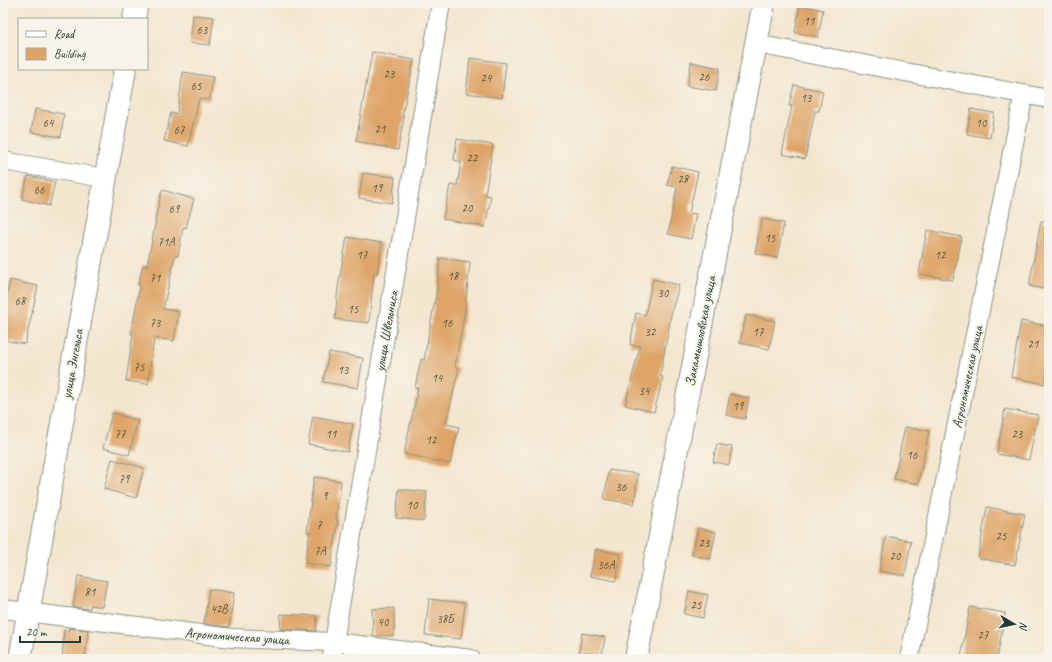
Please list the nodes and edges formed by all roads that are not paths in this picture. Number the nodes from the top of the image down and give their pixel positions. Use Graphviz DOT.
graph roads {
  1 [pos="137,3"];
  2 [pos="441,3"];
  3 [pos="764,3"];
  4 [pos="134,18"];
  5 [pos="756,44"];
  6 [pos="125,70"];
  7 [pos="1024,94"];
  8 [pos="1049,99"];
  9 [pos="3,161"];
  10 [pos="104,178"];
  11 [pos="3,609"];
  12 [pos="28,613"];
  13 [pos="333,650"];
  14 [pos="20,659"];
  15 [pos="471,659"];
  16 [pos="636,659"];
  17 [pos="909,659"];
  1 -- 4 [label="street"];
  2 -- 13 [label="street, улица Швельниса"];
  3 -- 5 [label="street, Закамышловская улица"];
  5 -- 7 [label="street"];
  5 -- 16 [label="street, Закамышловская улица"];
  6 -- 10 [label="street, улица Энгельса"];
  7 -- 8 [label="street"];
  7 -- 17 [label="street, Агрономическая улица"];
  9 -- 10 [label="street"];
  10 -- 12 [label="street, улица Энгельса"];
  11 -- 12 [label="street, Агрономическая улица"];
  12 -- 13 [label="street, Агрономическая улица"];
  12 -- 14 [label="street, улица Энгельса"];
  13 -- 15 [label="street, Агрономическая улица"];
}
